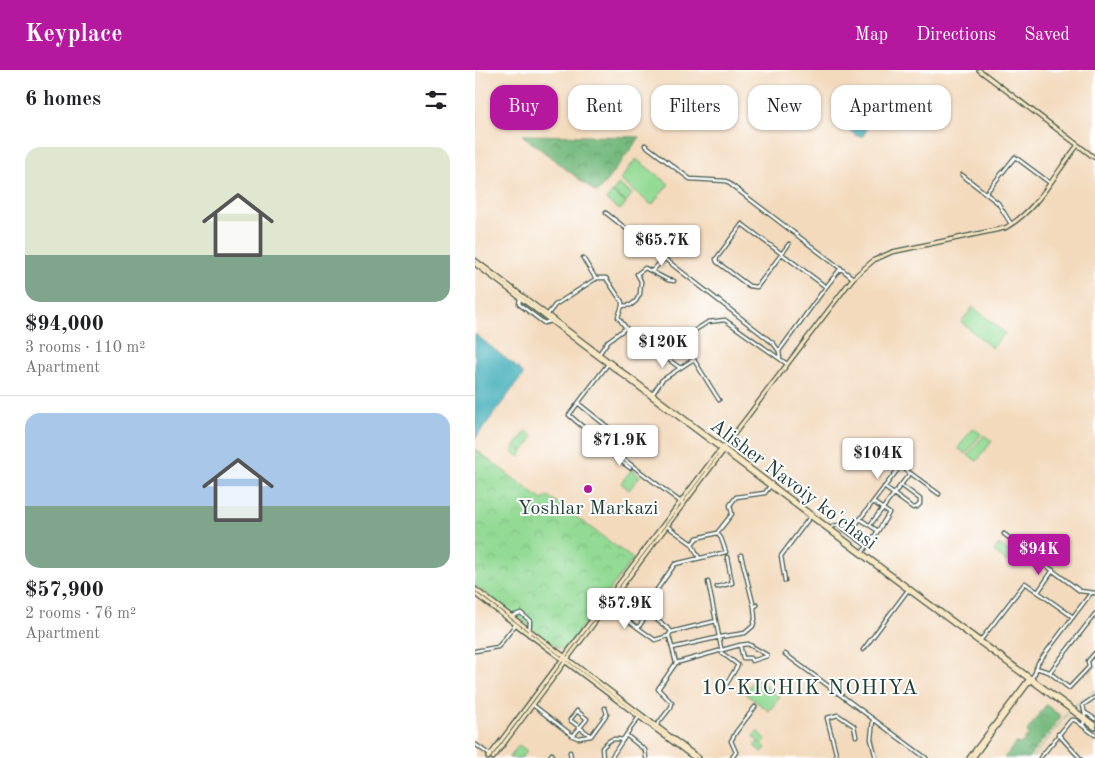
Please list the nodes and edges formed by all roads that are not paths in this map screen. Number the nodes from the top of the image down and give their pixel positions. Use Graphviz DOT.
graph roads {
  1 [pos="979,70"];
  2 [pos="645,145"];
  3 [pos="1078,145"];
  4 [pos="1095,158"];
  5 [pos="962,175"];
  6 [pos="1050,183"];
  7 [pos="986,194"];
  8 [pos="606,213"];
  9 [pos="1011,224"];
  10 [pos="789,244"];
  11 [pos="782,254"];
  12 [pos="583,258"];
  13 [pos="665,258"];
  14 [pos="475,262"];
  15 [pos="841,268"];
  16 [pos="652,272"];
  17 [pos="853,278"];
  18 [pos="596,279"];
  19 [pos="674,281"];
  20 [pos="827,287"];
  21 [pos="509,288"];
  22 [pos="520,298"];
  23 [pos="621,306"];
  24 [pos="549,318"];
  25 [pos="626,328"];
  26 [pos="779,351"];
  27 [pos="689,352"];
  28 [pos="659,353"];
  29 [pos="599,354"];
  30 [pos="780,358"];
  31 [pos="694,359"];
  32 [pos="609,363"];
  33 [pos="787,364"];
  34 [pos="680,368"];
  35 [pos="652,396"];
  36 [pos="719,400"];
  37 [pos="578,404"];
  38 [pos="591,434"];
  39 [pos="619,436"];
  40 [pos="723,449"];
  41 [pos="630,468"];
  42 [pos="910,473"];
  43 [pos="901,485"];
  44 [pos="770,486"];
  45 [pos="884,487"];
  46 [pos="894,494"];
  47 [pos="939,494"];
  48 [pos="873,502"];
  49 [pos="682,503"];
  50 [pos="883,509"];
  51 [pos="810,517"];
  52 [pos="861,519"];
  53 [pos="665,525"];
  54 [pos="870,526"];
  55 [pos="831,529"];
  56 [pos="878,531"];
  57 [pos="717,533"];
  58 [pos="849,534"];
  59 [pos="1005,534"];
  60 [pos="692,544"];
  61 [pos="867,546"];
  62 [pos="862,553"];
  63 [pos="741,555"];
  64 [pos="727,557"];
  65 [pos="699,558"];
  66 [pos="879,567"];
  67 [pos="1053,570"];
  68 [pos="785,581"];
  69 [pos="708,582"];
  70 [pos="717,586"];
  71 [pos="475,589"];
  72 [pos="908,590"];
  73 [pos="1038,592"];
  74 [pos="1091,593"];
  75 [pos="475,594"];
  76 [pos="1095,594"];
  77 [pos="606,605"];
  78 [pos="936,610"];
  79 [pos="1095,614"];
  80 [pos="511,616"];
  81 [pos="646,616"];
  82 [pos="1073,617"];
  83 [pos="716,620"];
  84 [pos="516,624"];
  85 [pos="638,628"];
  86 [pos="671,632"];
  87 [pos="530,633"];
  88 [pos="669,636"];
  89 [pos="719,637"];
  90 [pos="980,641"];
  91 [pos="740,645"];
  92 [pos="672,648"];
  93 [pos="722,649"];
  94 [pos="863,650"];
  95 [pos="475,651"];
  96 [pos="1095,653"];
  97 [pos="785,654"];
  98 [pos="743,658"];
  99 [pos="565,659"];
  100 [pos="677,663"];
  101 [pos="738,665"];
  102 [pos="1036,668"];
  103 [pos="1049,672"];
  104 [pos="1020,674"];
  105 [pos="1030,680"];
  106 [pos="726,685"];
  107 [pos="1036,686"];
  108 [pos="1024,687"];
  109 [pos="1095,697"];
  110 [pos="533,705"];
  111 [pos="755,707"];
  112 [pos="1067,707"];
  113 [pos="605,708"];
  114 [pos="1085,712"];
  115 [pos="639,718"];
  116 [pos="1084,719"];
  117 [pos="1095,719"];
  118 [pos="874,720"];
  119 [pos="1083,726"];
  120 [pos="655,727"];
  121 [pos="1095,727"];
  122 [pos="580,728"];
  123 [pos="1059,734"];
  124 [pos="626,735"];
  125 [pos="1095,735"];
  126 [pos="573,736"];
  127 [pos="591,736"];
  128 [pos="856,736"];
  129 [pos="623,740"];
  130 [pos="475,744"];
  131 [pos="570,752"];
  132 [pos="552,754"];
  133 [pos="491,757"];
  134 [pos="837,757"];
  135 [pos="549,758"];
  136 [pos="571,758"];
  137 [pos="603,758"];
  138 [pos="611,758"];
  139 [pos="646,758"];
  140 [pos="694,758"];
  141 [pos="699,758"];
  142 [pos="732,758"];
  143 [pos="876,758"];
  144 [pos="926,758"];
  145 [pos="969,758"];
  146 [pos="973,758"];
  147 [pos="1040,758"];
  148 [pos="1080,758"];
  1 -- 3 [label="main road"];
  2 -- 15 [label="street"];
  3 -- 4 [label="main road"];
  3 -- 6 [label="main road"];
  5 -- 7 [label="street"];
  6 -- 7 [label="street"];
  6 -- 9 [label="main road"];
  7 -- 9 [label="street"];
  8 -- 13 [label="street"];
  9 -- 17 [label="main road"];
  10 -- 11 [label="street"];
  11 -- 11 [label="street"];
  11 -- 20 [label="street"];
  12 -- 18 [label="street"];
  13 -- 16 [label="street"];
  13 -- 26 [label="street"];
  14 -- 21 [label="main road, Alisher Navoiy ko'chasi"];
  15 -- 17 [label="street"];
  15 -- 20 [label="street"];
  16 -- 19 [label="street"];
  16 -- 23 [label="street"];
  17 -- 33 [label="main road"];
  18 -- 23 [label="street"];
  18 -- 24 [label="street"];
  20 -- 26 [label="street"];
  21 -- 22 [label="main road, Alisher Navoiy ko'chasi"];
  21 -- 24 [label="main road, Alisher Navoiy ko'chasi"];
  22 -- 24 [label="main road, Alisher Navoiy ko'chasi"];
  22 -- 24 [label="street"];
  23 -- 25 [label="street"];
  24 -- 29 [label="main road, Alisher Navoiy ko'chasi"];
  24 -- 32 [label="main road, Alisher Navoiy ko'chasi"];
  25 -- 28 [label="street"];
  25 -- 29 [label="street"];
  26 -- 30 [label="street"];
  27 -- 31 [label="street"];
  28 -- 30 [label="street"];
  28 -- 34 [label="street"];
  29 -- 32 [label="main road, Alisher Navoiy ko'chasi"];
  30 -- 33 [label="street"];
  31 -- 34 [label="street"];
  31 -- 36 [label="street"];
  32 -- 35 [label="main road, Alisher Navoiy ko'chasi"];
  32 -- 37 [label="street"];
  33 -- 40 [label="main road"];
  34 -- 35 [label="street"];
  35 -- 40 [label="main road, Alisher Navoiy ko'chasi"];
  37 -- 38 [label="street"];
  37 -- 39 [label="street"];
  38 -- 41 [label="street"];
  38 -- 49 [label="street"];
  40 -- 44 [label="main road, Alisher Navoiy ko'chasi"];
  40 -- 49 [label="main road"];
  40 -- 55 [label="main road, Alisher Navoiy ko'chasi"];
  42 -- 43 [label="street"];
  42 -- 45 [label="street"];
  42 -- 47 [label="street"];
  43 -- 46 [label="street"];
  43 -- 46 [label="street"];
  44 -- 51 [label="main road, Alisher Navoiy ko'chasi"];
  44 -- 57 [label="street"];
  45 -- 46 [label="street"];
  45 -- 48 [label="street"];
  46 -- 50 [label="street"];
  48 -- 50 [label="street"];
  48 -- 52 [label="street"];
  49 -- 53 [label="main road"];
  50 -- 54 [label="street"];
  50 -- 56 [label="street"];
  51 -- 66 [label="main road, Alisher Navoiy ko'chasi"];
  51 -- 68 [label="street"];
  52 -- 54 [label="street"];
  52 -- 58 [label="street"];
  53 -- 60 [label="street"];
  53 -- 77 [label="main road"];
  54 -- 56 [label="street"];
  55 -- 58 [label="street"];
  55 -- 62 [label="main road, Alisher Navoiy ko'chasi"];
  56 -- 61 [label="street"];
  57 -- 60 [label="street"];
  57 -- 65 [label="street"];
  58 -- 61 [label="street"];
  59 -- 67 [label="street"];
  60 -- 65 [label="street"];
  61 -- 62 [label="street"];
  62 -- 66 [label="main road, Alisher Navoiy ko'chasi"];
  63 -- 89 [label="street"];
  64 -- 70 [label="street"];
  65 -- 81 [label="street"];
  66 -- 72 [label="main road, Alisher Navoiy ko'chasi"];
  66 -- 78 [label="main road, Alisher Navoiy ko'chasi"];
  67 -- 73 [label="street"];
  67 -- 74 [label="street"];
  69 -- 83 [label="street"];
  71 -- 80 [label="main road"];
  72 -- 78 [label="main road, Alisher Navoiy ko'chasi"];
  72 -- 94 [label="street"];
  73 -- 82 [label="street"];
  73 -- 90 [label="street"];
  74 -- 76 [label="street"];
  74 -- 82 [label="street"];
  75 -- 84 [label="main road"];
  77 -- 85 [label="street"];
  77 -- 99 [label="main road"];
  78 -- 90 [label="main road, Alisher Navoiy ko'chasi"];
  78 -- 104 [label="main road, Alisher Navoiy ko'chasi"];
  79 -- 103 [label="street"];
  80 -- 87 [label="main road"];
  80 -- 87 [label="street"];
  81 -- 85 [label="street"];
  81 -- 86 [label="street"];
  82 -- 102 [label="street"];
  83 -- 86 [label="street"];
  83 -- 89 [label="street"];
  84 -- 87 [label="main road"];
  84 -- 95 [label="street"];
  85 -- 88 [label="street"];
  86 -- 88 [label="street"];
  87 -- 99 [label="main road"];
  88 -- 92 [label="street"];
  89 -- 92 [label="street"];
  89 -- 93 [label="street"];
  90 -- 105 [label="main road, Alisher Navoiy ko'chasi"];
  91 -- 93 [label="street"];
  91 -- 98 [label="street"];
  91 -- 98 [label="street"];
  92 -- 100 [label="street"];
  93 -- 100 [label="street"];
  93 -- 101 [label="street"];
  96 -- 103 [label="street"];
  97 -- 118 [label="street"];
  98 -- 101 [label="street"];
  99 -- 110 [label="main road"];
  99 -- 115 [label="main road"];
  99 -- 120 [label="main road"];
  99 -- 133 [label="main road"];
  100 -- 120 [label="street"];
  101 -- 106 [label="street"];
  102 -- 103 [label="street"];
  102 -- 105 [label="street"];
  104 -- 105 [label="main road, Alisher Navoiy ko'chasi"];
  104 -- 108 [label="main road"];
  105 -- 107 [label="main road, Alisher Navoiy ko'chasi"];
  105 -- 108 [label="main road"];
  105 -- 112 [label="main road, Alisher Navoiy ko'chasi"];
  107 -- 108 [label="main road"];
  107 -- 112 [label="main road, Alisher Navoiy ko'chasi"];
  108 -- 145 [label="main road"];
  108 -- 146 [label="main road"];
  109 -- 114 [label="street"];
  110 -- 126 [label="street"];
  110 -- 133 [label="main road"];
  111 -- 142 [label="street"];
  112 -- 116 [label="main road, Alisher Navoiy ko'chasi"];
  113 -- 127 [label="street"];
  114 -- 116 [label="street"];
  114 -- 117 [label="street"];
  115 -- 120 [label="main road"];
  115 -- 124 [label="street"];
  116 -- 119 [label="street"];
  116 -- 121 [label="main road, Alisher Navoiy ko'chasi"];
  118 -- 143 [label="street"];
  118 -- 144 [label="street"];
  119 -- 123 [label="street"];
  119 -- 125 [label="street"];
  120 -- 140 [label="main road"];
  120 -- 141 [label="main road"];
  122 -- 122 [label="street"];
  122 -- 126 [label="street"];
  122 -- 127 [label="street"];
  123 -- 147 [label="street"];
  123 -- 148 [label="street"];
  124 -- 129 [label="street"];
  124 -- 139 [label="street"];
  126 -- 127 [label="street"];
  128 -- 134 [label="street"];
  129 -- 137 [label="street"];
  129 -- 138 [label="street"];
  130 -- 133 [label="street"];
  131 -- 136 [label="street"];
  132 -- 135 [label="street"];
}
